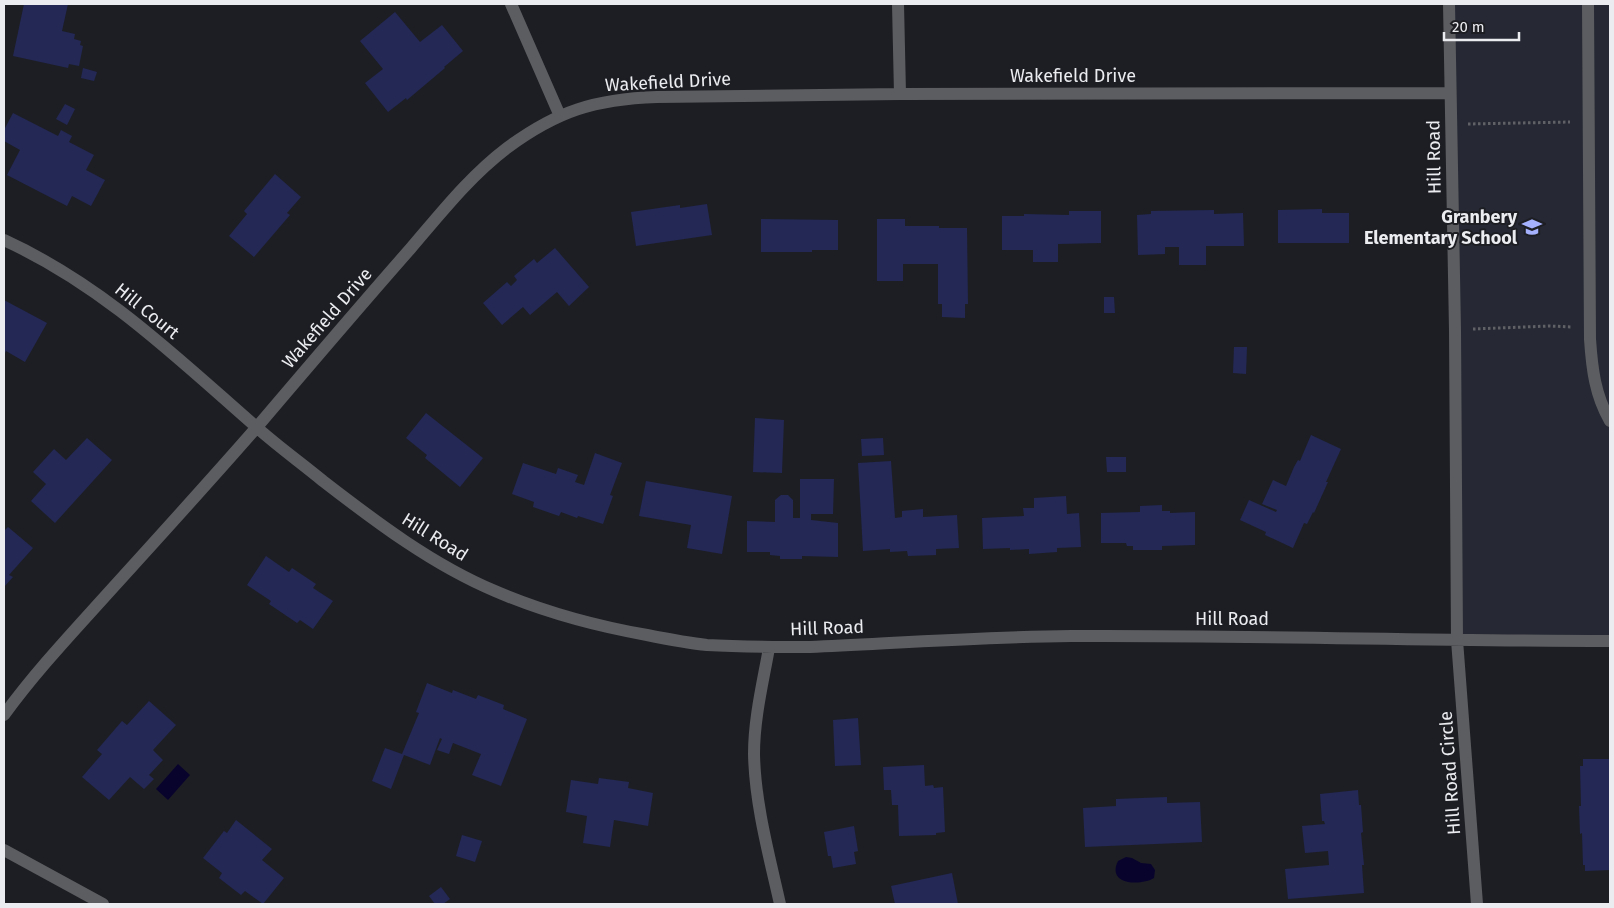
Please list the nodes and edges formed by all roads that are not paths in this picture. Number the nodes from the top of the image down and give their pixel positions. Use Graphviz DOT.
graph roads {
  1 [pos="511,4"];
  2 [pos="898,4"];
  3 [pos="1449,4"];
  4 [pos="1588,4"];
  5 [pos="1450,93"];
  6 [pos="900,94"];
  7 [pos="560,116"];
  8 [pos="4,240"];
  9 [pos="1610,421"];
  10 [pos="256,427"];
  11 [pos="1458,640"];
  12 [pos="1610,641"];
  13 [pos="769,648"];
  14 [pos="4,715"];
  15 [pos="4,850"];
  16 [pos="103,904"];
  17 [pos="780,904"];
  18 [pos="1477,904"];
  1 -- 7 [label="street"];
  2 -- 6 [label="street"];
  3 -- 5 [label="street, Hill Road"];
  4 -- 9 [label="street"];
  5 -- 6 [label="street, Wakefield Drive"];
  5 -- 11 [label="street, Hill Road"];
  6 -- 7 [label="street, Wakefield Drive"];
  7 -- 10 [label="street, Wakefield Drive"];
  8 -- 10 [label="street, Hill Court"];
  10 -- 13 [label="street, Hill Road"];
  10 -- 14 [label="street, Wakefield Drive"];
  11 -- 12 [label="street, Hill Road"];
  11 -- 13 [label="street, Hill Road"];
  11 -- 18 [label="street, Hill Road Circle"];
  13 -- 17 [label="street"];
  15 -- 16 [label="street"];
}
